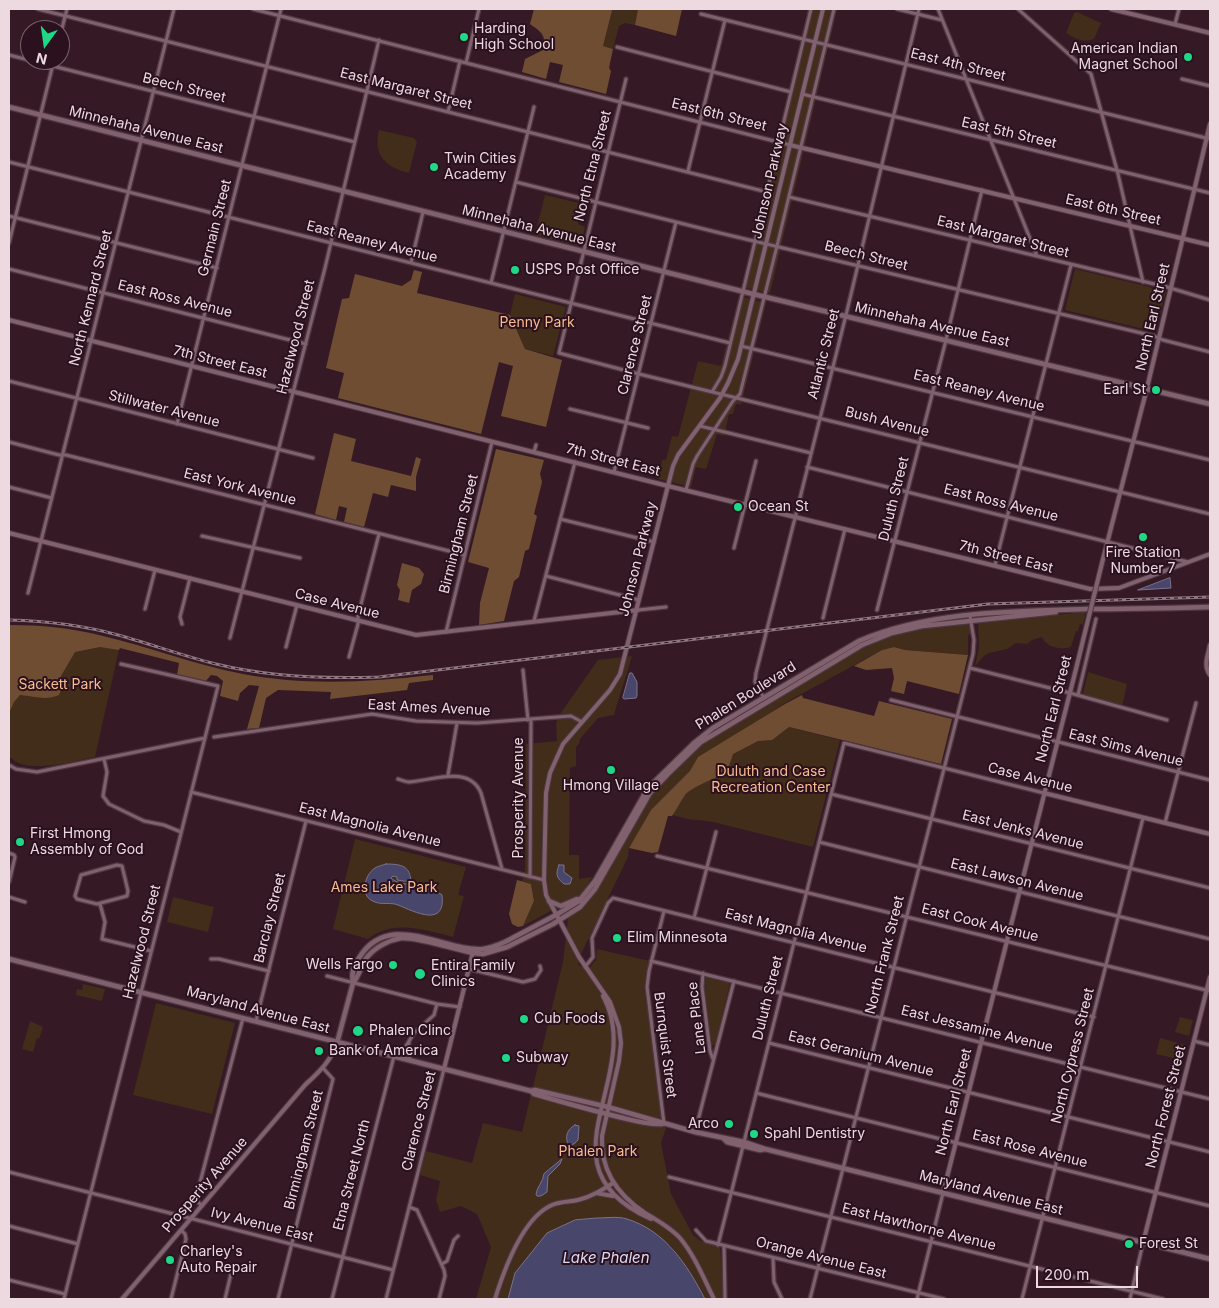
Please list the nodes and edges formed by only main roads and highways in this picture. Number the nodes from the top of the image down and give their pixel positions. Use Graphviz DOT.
graph roads {
  1 [pos="9,107"];
  2 [pos="1210,404"];
  3 [pos="1210,607"];
  4 [pos="765,700"];
  5 [pos="592,884"];
  6 [pos="549,901"];
  7 [pos="473,951"];
  8 [pos="9,959"];
  9 [pos="337,1043"];
  10 [pos="531,1091"];
  11 [pos="664,1124"];
  12 [pos="1210,1259"];
  1 -- 2 [label="main road, Minnehaha Avenue East"];
  3 -- 4 [label="main road, Phalen Boulevard"];
  4 -- 5 [label="main road, Phalen Boulevard"];
  4 -- 7 [label="main road, Phalen Boulevard"];
  5 -- 6 [label="main road"];
  5 -- 7 [label="main road, Phalen Boulevard"];
  7 -- 9 [label="main road, Phalen Boulevard"];
  8 -- 9 [label="main road, Maryland Avenue East"];
  9 -- 10 [label="main road, Maryland Avenue East"];
  10 -- 11 [label="main road, Maryland Avenue East"];
  10 -- 11 [label="main road, Maryland Avenue East"];
  11 -- 12 [label="main road, Maryland Avenue East"];
}
